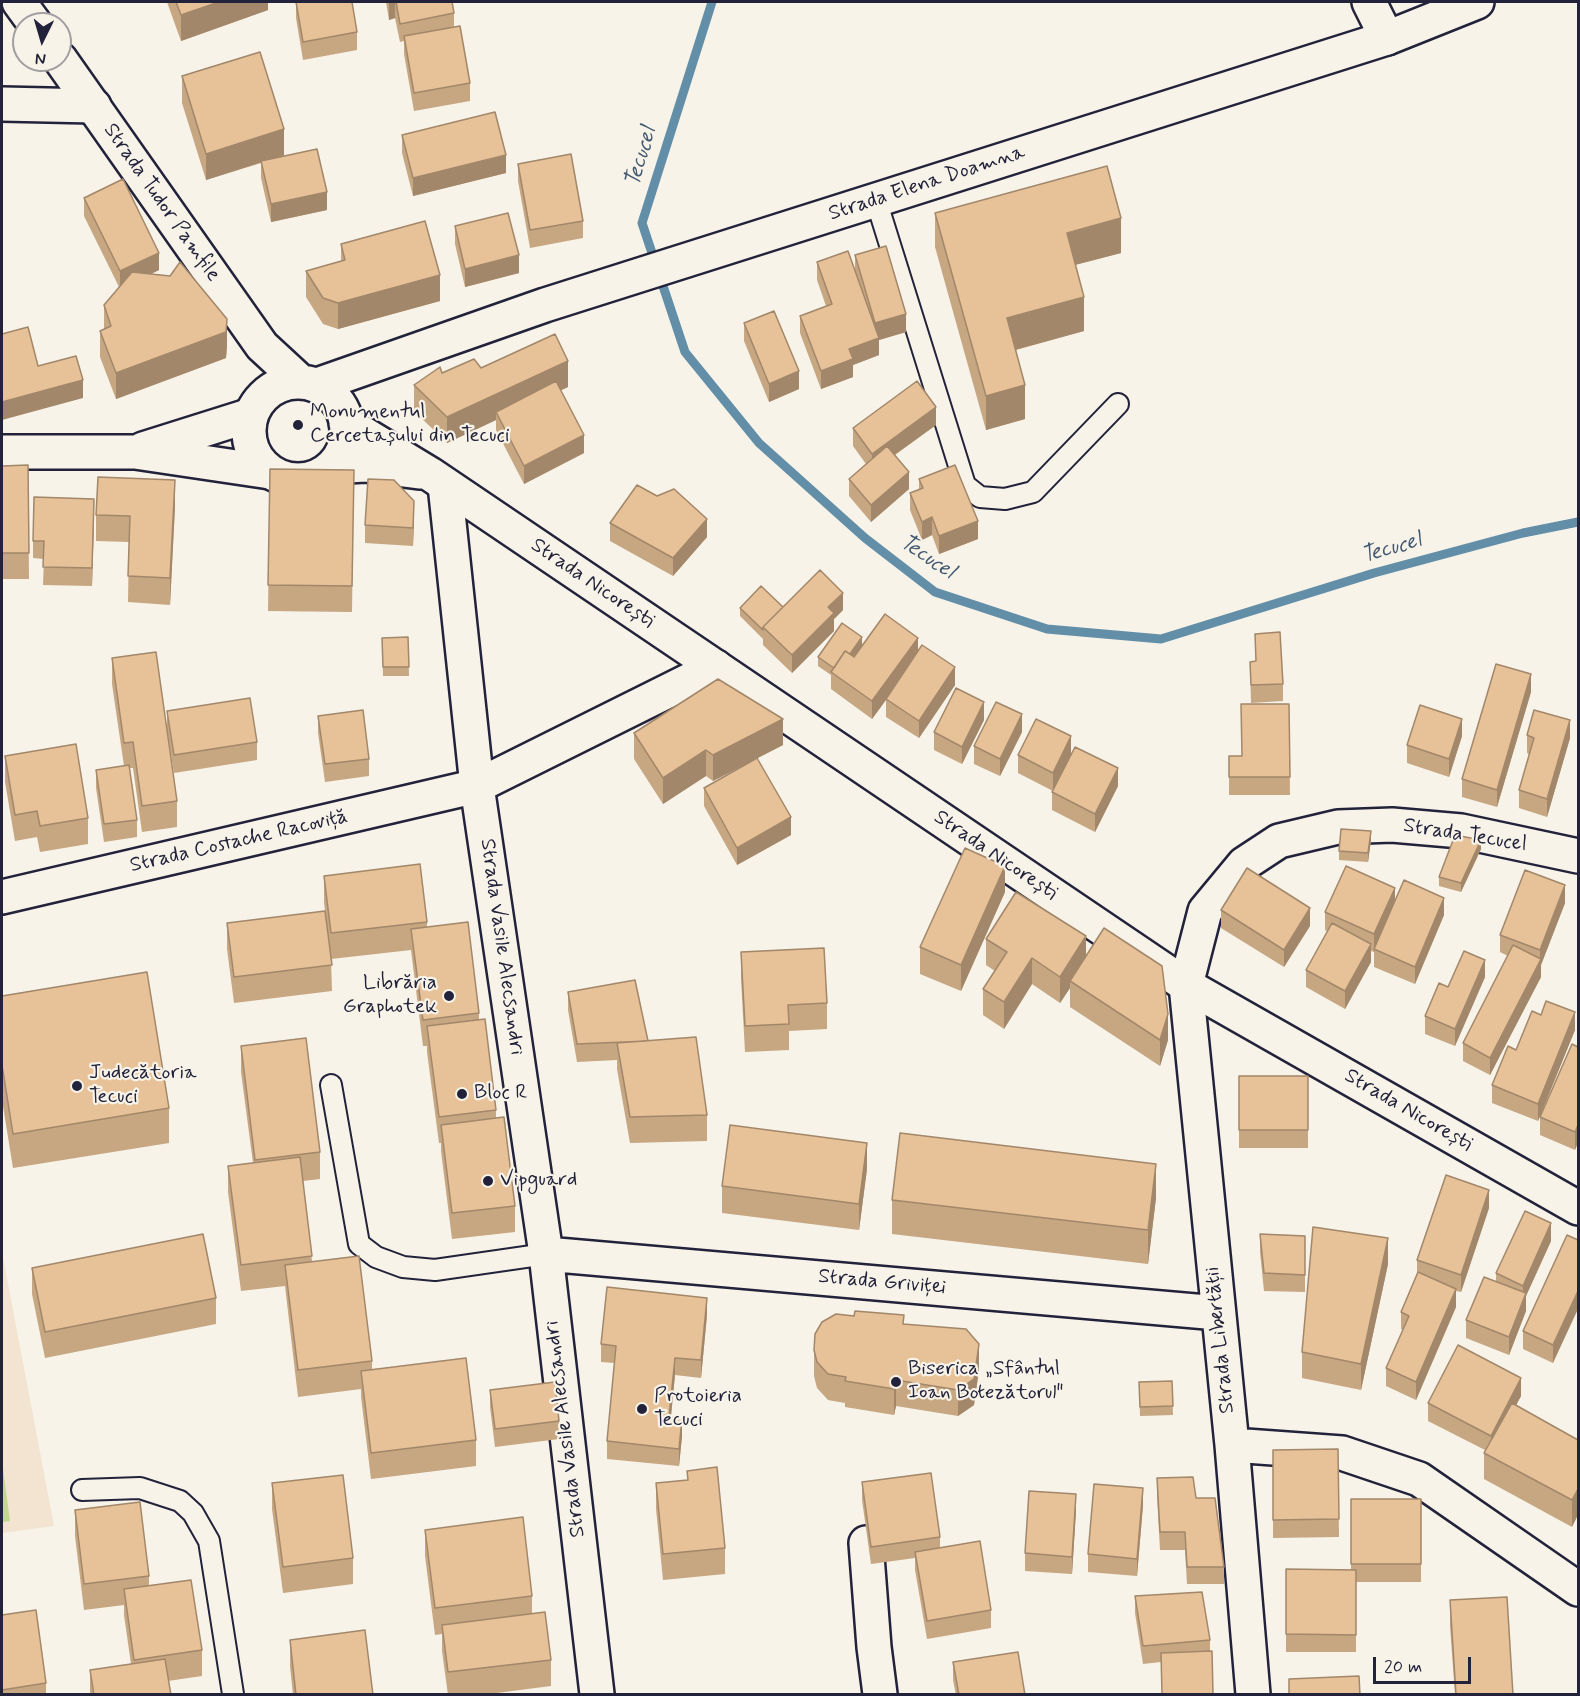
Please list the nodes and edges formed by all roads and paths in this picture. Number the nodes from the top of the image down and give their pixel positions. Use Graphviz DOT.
graph roads {
  1 [pos="1369,2"];
  2 [pos="1477,2"];
  3 [pos="1387,38"];
  4 [pos="69,72"];
  5 [pos="2,104"];
  6 [pos="94,106"];
  7 [pos="876,200"];
  8 [pos="262,346"];
  9 [pos="369,373"];
  10 [pos="309,384"];
  11 [pos="1118,404"];
  12 [pos="255,408"];
  13 [pos="343,415"];
  14 [pos="377,441"];
  15 [pos="2,452"];
  16 [pos="135,452"];
  17 [pos="331,467"];
  18 [pos="270,472"];
  19 [pos="437,479"];
  20 [pos="716,667"];
  21 [pos="477,786"];
  22 [pos="1578,856"];
  23 [pos="2,897"];
  24 [pos="1186,985"];
  25 [pos="331,1085"];
  26 [pos="1578,1208"];
  27 [pos="546,1254"];
  28 [pos="1218,1313"];
  29 [pos="1232,1445"];
  30 [pos="82,1490"];
  31 [pos="866,1543"];
  32 [pos="1578,1589"];
  33 [pos="233,1695"];
  34 [pos="597,1695"];
  35 [pos="880,1695"];
  36 [pos="1253,1695"];
  1 -- 3 [label="street"];
  2 -- 3 [label="street, Strada Elena Doamna"];
  3 -- 7 [label="street, Strada Elena Doamna"];
  4 -- 6 [label="street, Strada Tudor Pamfile"];
  5 -- 6 [label="street"];
  6 -- 8 [label="street, Strada Tudor Pamfile"];
  7 -- 9 [label="street, Strada Elena Doamna"];
  7 -- 11 [label="lane"];
  8 -- 10 [label="street, Strada Tudor Pamfile"];
  8 -- 12 [label="street, Strada Tudor Pamfile"];
  9 -- 10 [label="street, Strada Elena Doamna"];
  9 -- 13 [label="street"];
  9 -- 14 [label="street"];
  10 -- 12 [label="street"];
  10 -- 13 [label="street"];
  12 -- 16 [label="street"];
  12 -- 18 [label="street"];
  13 -- 14 [label="street, Strada Nicorești"];
  13 -- 17 [label="street"];
  14 -- 19 [label="street, Strada Nicorești"];
  15 -- 16 [label="street"];
  16 -- 18 [label="street"];
  17 -- 18 [label="street"];
  17 -- 19 [label="street, Strada Nicorești"];
  19 -- 20 [label="street, Strada Nicorești"];
  19 -- 21 [label="street, Strada Vasile Alecsandri"];
  20 -- 21 [label="street, Strada Costache Racoviță"];
  20 -- 24 [label="street, Strada Nicorești"];
  21 -- 23 [label="street, Strada Costache Racoviță"];
  21 -- 27 [label="street, Strada Vasile Alecsandri"];
  22 -- 24 [label="street, Strada Tecucel"];
  24 -- 26 [label="street, Strada Nicorești"];
  24 -- 28 [label="street, Strada Libertății"];
  25 -- 27 [label="lane"];
  27 -- 28 [label="street, Strada Griviței"];
  27 -- 34 [label="street, Strada Vasile Alecsandri"];
  28 -- 29 [label="street, Strada Libertății"];
  29 -- 32 [label="street"];
  29 -- 36 [label="street, Strada Libertății"];
  30 -- 33 [label="lane"];
  31 -- 35 [label="street"];
}
